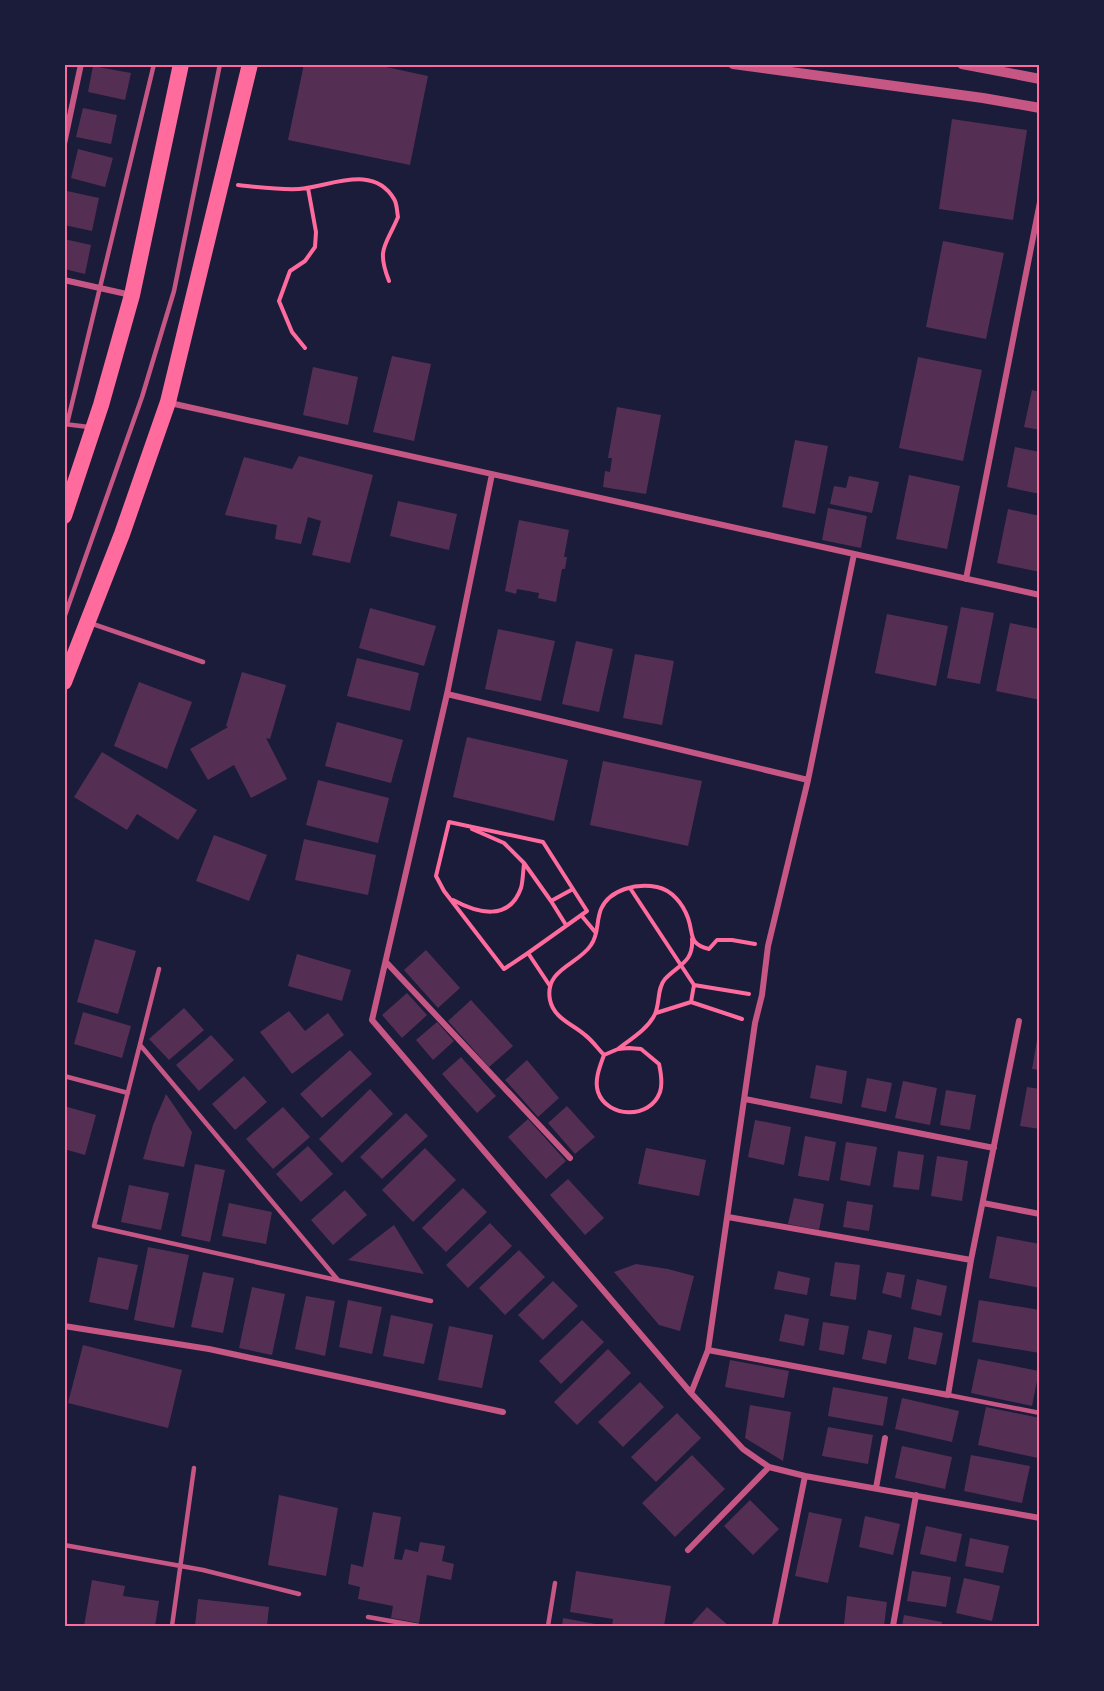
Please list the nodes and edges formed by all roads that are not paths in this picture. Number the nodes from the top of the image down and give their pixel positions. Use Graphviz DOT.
graph roads {
  1 [pos="81,64"];
  2 [pos="154,64"];
  3 [pos="181,64"];
  4 [pos="220,64"];
  5 [pos="250,64"];
  6 [pos="733,64"];
  7 [pos="962,64"];
  8 [pos="769,67"];
  9 [pos="1040,79"];
  10 [pos="1040,108"];
  11 [pos="64,144"];
  12 [pos="1040,202"];
  13 [pos="64,280"];
  14 [pos="101,287"];
  15 [pos="132,295"];
  16 [pos="168,402"];
  17 [pos="66,424"];
  18 [pos="93,428"];
  19 [pos="492,474"];
  20 [pos="68,492"];
  21 [pos="64,516"];
  22 [pos="854,554"];
  23 [pos="966,579"];
  24 [pos="1040,595"];
  25 [pos="64,618"];
  26 [pos="88,622"];
  27 [pos="203,662"];
  28 [pos="64,682"];
  29 [pos="447,694"];
  30 [pos="808,780"];
  31 [pos="386,962"];
  32 [pos="159,969"];
  33 [pos="1019,1021"];
  34 [pos="141,1046"];
  35 [pos="64,1076"];
  36 [pos="128,1093"];
  37 [pos="745,1099"];
  38 [pos="994,1148"];
  39 [pos="570,1158"];
  40 [pos="983,1203"];
  41 [pos="1040,1214"];
  42 [pos="728,1217"];
  43 [pos="971,1260"];
  44 [pos="338,1280"];
  45 [pos="431,1301"];
  46 [pos="64,1326"];
  47 [pos="708,1350"];
  48 [pos="691,1393"];
  49 [pos="948,1395"];
  50 [pos="503,1412"];
  51 [pos="1040,1413"];
  52 [pos="885,1438"];
  53 [pos="769,1467"];
  54 [pos="194,1468"];
  55 [pos="805,1476"];
  56 [pos="876,1488"];
  57 [pos="916,1495"];
  58 [pos="1040,1518"];
  59 [pos="64,1545"];
  60 [pos="688,1550"];
  61 [pos="179,1566"];
  62 [pos="555,1582"];
  63 [pos="299,1594"];
  64 [pos="368,1617"];
  65 [pos="775,1625"];
  66 [pos="172,1626"];
  67 [pos="419,1626"];
  68 [pos="548,1626"];
  69 [pos="893,1626"];
  1 -- 11 [label="street"];
  2 -- 14 [label="lane"];
  3 -- 15 [label="highway"];
  4 -- 25 [label="lane"];
  5 -- 16 [label="highway"];
  6 -- 8 [label="street"];
  7 -- 9 [label="street"];
  8 -- 10 [label="street"];
  12 -- 23 [label="street"];
  13 -- 14 [label="street"];
  14 -- 15 [label="street"];
  14 -- 17 [label="lane"];
  15 -- 18 [label="highway"];
  16 -- 19 [label="street"];
  16 -- 26 [label="highway"];
  17 -- 18 [label="lane"];
  18 -- 20 [label="highway"];
  19 -- 22 [label="street"];
  19 -- 29 [label="street"];
  20 -- 21 [label="highway"];
  22 -- 23 [label="street"];
  22 -- 30 [label="street"];
  23 -- 24 [label="street"];
  26 -- 27 [label="lane"];
  26 -- 28 [label="highway"];
  29 -- 30 [label="street"];
  29 -- 31 [label="street"];
  30 -- 37 [label="street"];
  31 -- 39 [label="street"];
  31 -- 48 [label="street"];
  32 -- 34 [label="lane"];
  33 -- 38 [label="street"];
  34 -- 36 [label="lane"];
  34 -- 44 [label="lane"];
  35 -- 36 [label="lane"];
  36 -- 44 [label="lane"];
  37 -- 38 [label="street"];
  37 -- 42 [label="street"];
  38 -- 40 [label="street"];
  40 -- 41 [label="street"];
  40 -- 43 [label="street"];
  42 -- 43 [label="street"];
  42 -- 47 [label="street"];
  43 -- 49 [label="street"];
  44 -- 45 [label="lane"];
  46 -- 50 [label="street"];
  47 -- 48 [label="street"];
  47 -- 49 [label="street"];
  48 -- 53 [label="street"];
  49 -- 51 [label="lane"];
  52 -- 56 [label="street"];
  53 -- 55 [label="street"];
  53 -- 60 [label="street"];
  54 -- 61 [label="lane"];
  55 -- 56 [label="street"];
  55 -- 65 [label="street"];
  56 -- 57 [label="street"];
  57 -- 58 [label="street"];
  57 -- 69 [label="street"];
  59 -- 61 [label="lane"];
  61 -- 63 [label="lane"];
  61 -- 66 [label="lane"];
  62 -- 68 [label="lane"];
  64 -- 67 [label="lane"];
}
